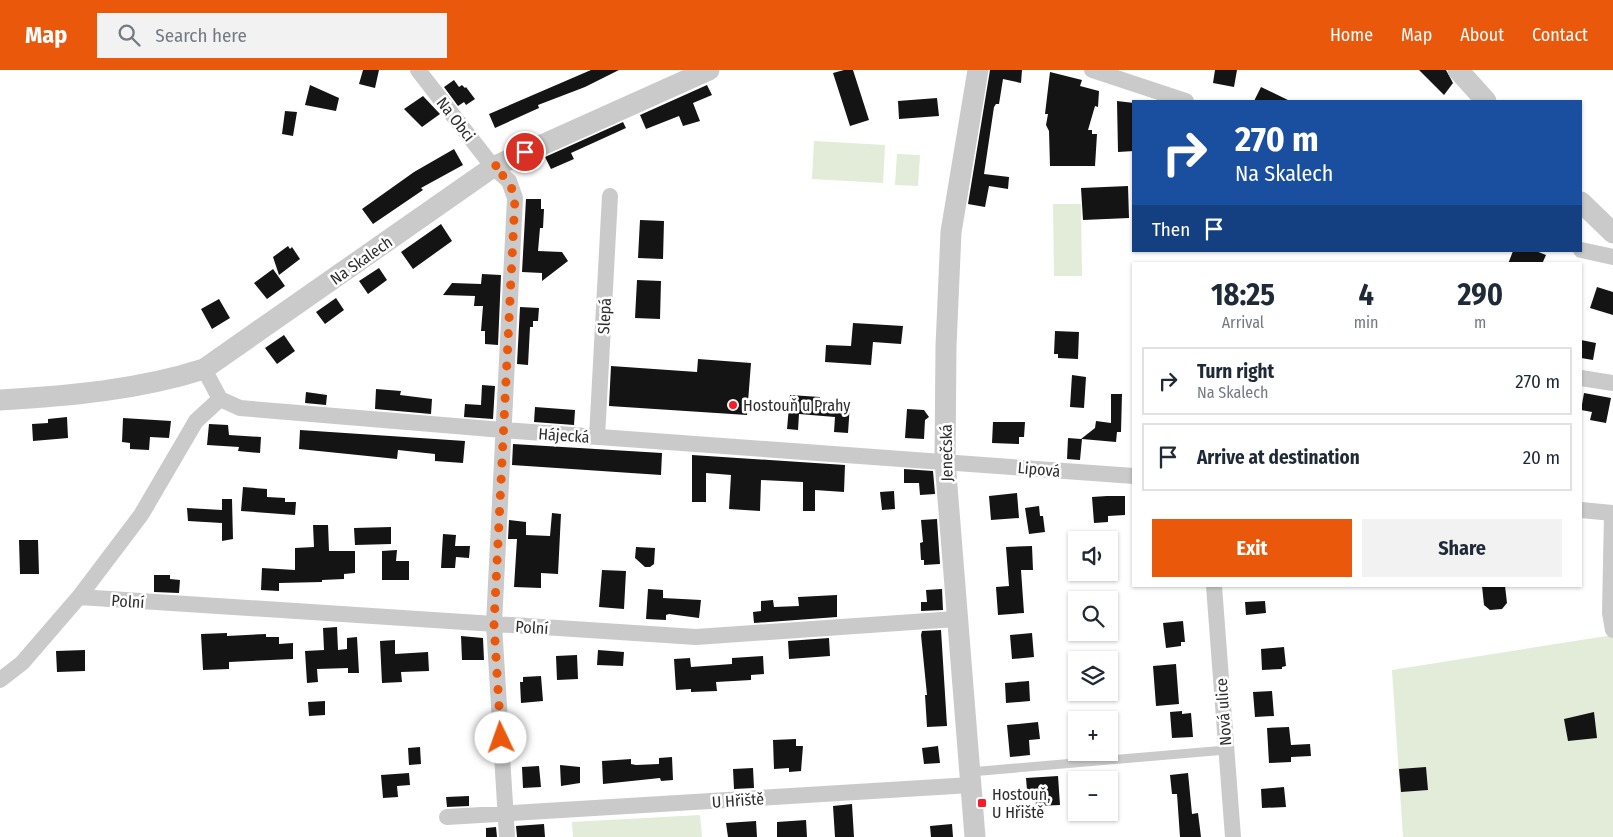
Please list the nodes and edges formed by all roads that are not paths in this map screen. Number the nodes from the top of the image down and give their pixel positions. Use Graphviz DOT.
graph roads {
  1 [pos="418,70"];
  2 [pos="709,70"];
  3 [pos="978,70"];
  4 [pos="1092,70"];
  5 [pos="1458,70"];
  6 [pos="1183,100"];
  7 [pos="1485,100"];
  8 [pos="493,167"];
  9 [pos="610,196"];
  10 [pos="1582,203"];
  11 [pos="1613,233"];
  12 [pos="1582,250"];
  13 [pos="1613,257"];
  14 [pos="204,369"];
  15 [pos="1582,378"];
  16 [pos="1613,383"];
  17 [pos="220,399"];
  18 [pos="0,400"];
  19 [pos="503,430"];
  20 [pos="598,437"];
  21 [pos="945,461"];
  22 [pos="1132,476"];
  23 [pos="1582,510"];
  24 [pos="1613,513"];
  25 [pos="1214,587"];
  26 [pos="78,597"];
  27 [pos="956,619"];
  28 [pos="494,624"];
  29 [pos="1613,630"];
  30 [pos="0,680"];
  31 [pos="1226,750"];
  32 [pos="971,779"];
  33 [pos="505,815"];
  34 [pos="447,817"];
  35 [pos="506,837"];
  36 [pos="975,837"];
  37 [pos="1232,837"];
  1 -- 8 [label="street, Na Obci"];
  2 -- 8 [label="street, Na Skalech"];
  3 -- 21 [label="street, Jenečská"];
  4 -- 6 [label="street"];
  5 -- 7 [label="street"];
  8 -- 14 [label="street, Na Skalech"];
  8 -- 19 [label="street, Na Obci"];
  9 -- 20 [label="street, Slepá"];
  10 -- 11 [label="street"];
  12 -- 13 [label="street"];
  14 -- 17 [label="street"];
  14 -- 18 [label="street, Na Skalech"];
  15 -- 16 [label="street"];
  17 -- 19 [label="street, Hájecká"];
  17 -- 26 [label="street"];
  19 -- 20 [label="street, Hájecká"];
  19 -- 28 [label="street, Na Obci"];
  20 -- 21 [label="street, Hájecká"];
  21 -- 22 [label="street, Lipová"];
  21 -- 27 [label="street, Jenečská"];
  23 -- 24 [label="street"];
  24 -- 29 [label="street"];
  25 -- 31 [label="street, Nová ulice"];
  26 -- 28 [label="street, Polní"];
  26 -- 30 [label="street"];
  27 -- 28 [label="street, Polní"];
  27 -- 32 [label="street, Jenečská"];
  28 -- 33 [label="street, Na Obci"];
  31 -- 32 [label="lane"];
  31 -- 37 [label="street, Nová ulice"];
  32 -- 33 [label="street, U Hřiště"];
  32 -- 36 [label="street, Jenečská"];
  33 -- 34 [label="street, U Hřiště"];
  33 -- 35 [label="street"];
}
